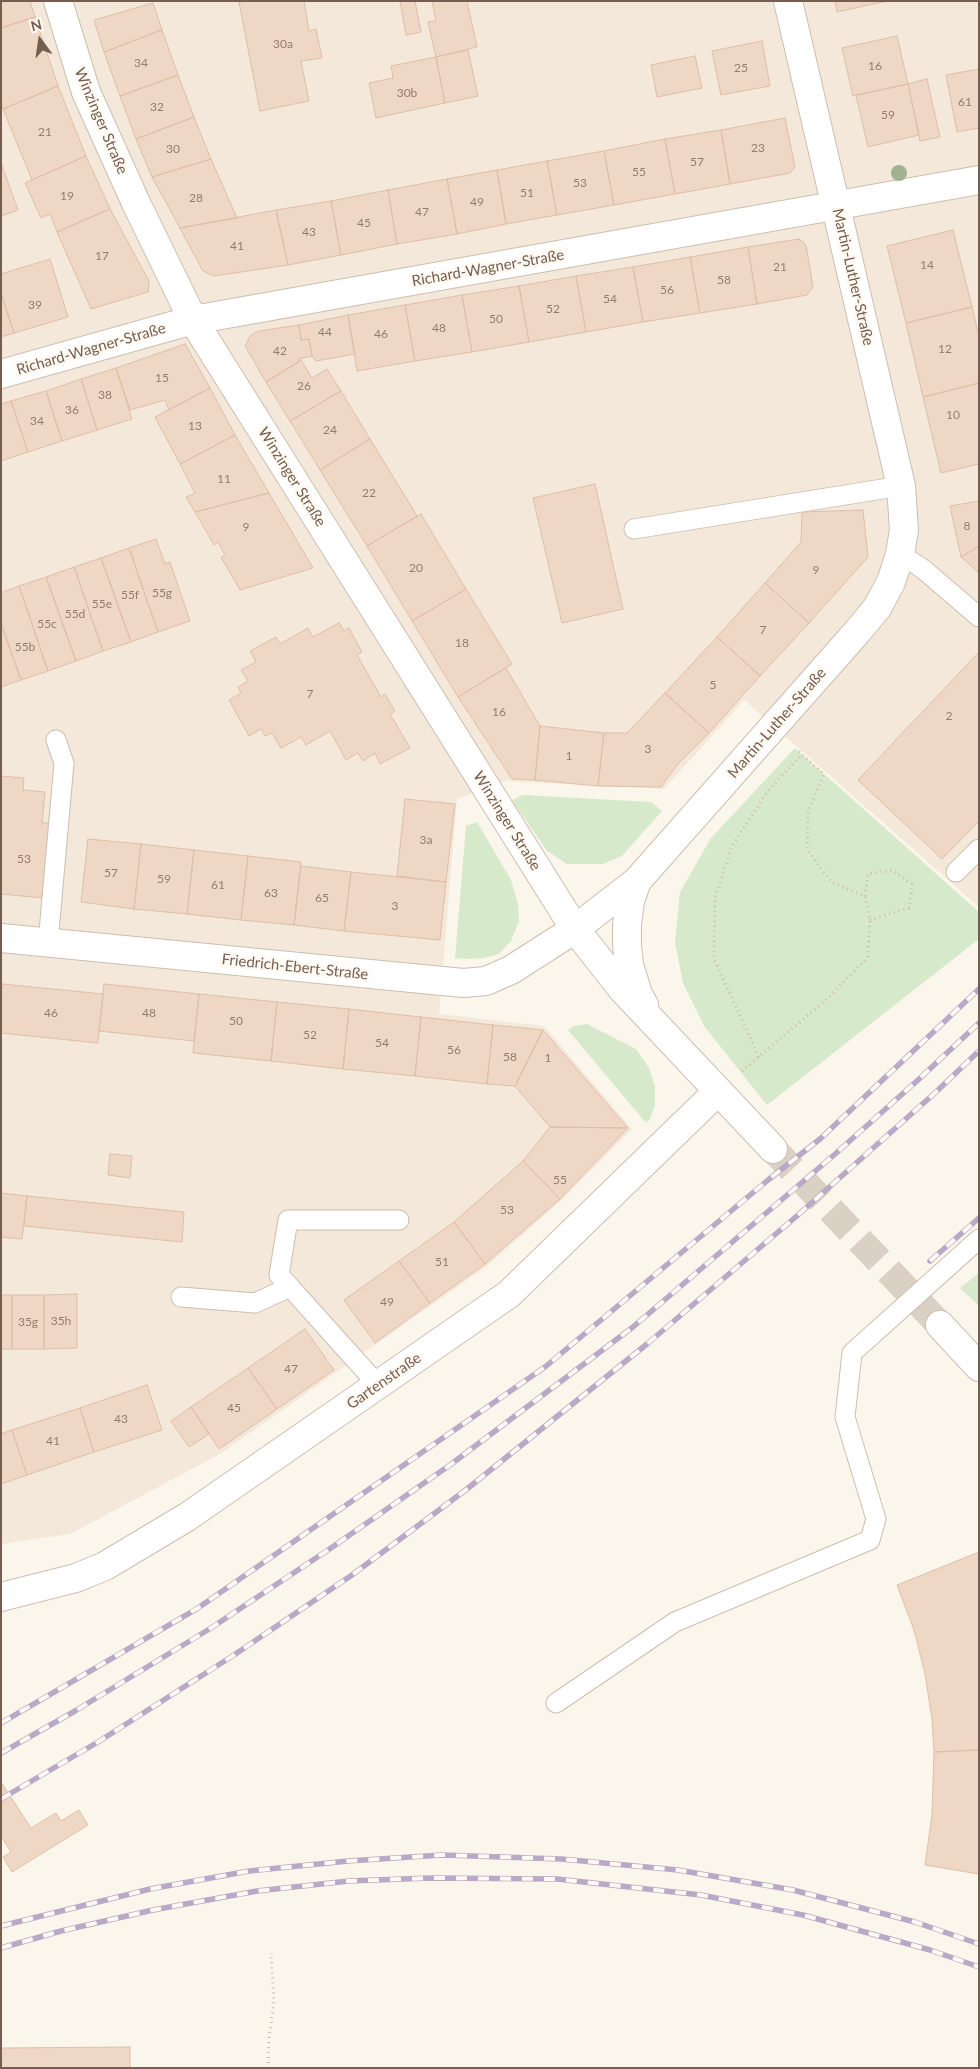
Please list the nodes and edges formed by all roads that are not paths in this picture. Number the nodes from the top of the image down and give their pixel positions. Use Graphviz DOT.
graph roads {
  1 [pos="58,1"];
  2 [pos="788,1"];
  3 [pos="979,180"];
  4 [pos="837,206"];
  5 [pos="193,320"];
  6 [pos="1,374"];
  7 [pos="901,486"];
  8 [pos="634,529"];
  9 [pos="900,554"];
  10 [pos="979,617"];
  11 [pos="56,740"];
  12 [pos="979,849"];
  13 [pos="956,872"];
  14 [pos="637,881"];
  15 [pos="575,929"];
  16 [pos="1,938"];
  17 [pos="48,943"];
  18 [pos="655,1026"];
  19 [pos="718,1092"];
  20 [pos="773,1149"];
  21 [pos="399,1220"];
  22 [pos="979,1239"];
  23 [pos="290,1287"];
  24 [pos="181,1297"];
  25 [pos="940,1325"];
  26 [pos="979,1367"];
  27 [pos="378,1385"];
  28 [pos="1,1597"];
  29 [pos="556,1703"];
  1 -- 5 [label="street, Winzinger Straße"];
  2 -- 4 [label="street, Martin-Luther-Straße"];
  3 -- 4 [label="street, Richard-Wagner-Straße"];
  4 -- 5 [label="street, Richard-Wagner-Straße"];
  4 -- 7 [label="street, Martin-Luther-Straße"];
  5 -- 6 [label="street, Richard-Wagner-Straße"];
  5 -- 15 [label="street, Winzinger Straße"];
  7 -- 8 [label="lane"];
  7 -- 9 [label="street, Martin-Luther-Straße"];
  9 -- 10 [label="lane"];
  9 -- 14 [label="street, Martin-Luther-Straße"];
  11 -- 17 [label="lane"];
  12 -- 13 [label="lane"];
  14 -- 15 [label="street, Martin-Luther-Straße"];
  14 -- 18 [label="street, Martin-Luther-Straße"];
  15 -- 17 [label="street, Friedrich-Ebert-Straße"];
  15 -- 18 [label="street"];
  16 -- 17 [label="street, Friedrich-Ebert-Straße"];
  18 -- 19 [label="street"];
  19 -- 20 [label="street"];
  19 -- 27 [label="street, Gartenstraße"];
  21 -- 23 [label="lane"];
  22 -- 29 [label="lane"];
  23 -- 24 [label="lane"];
  23 -- 27 [label="lane"];
  25 -- 26 [label="street"];
  27 -- 28 [label="street, Gartenstraße"];
}
